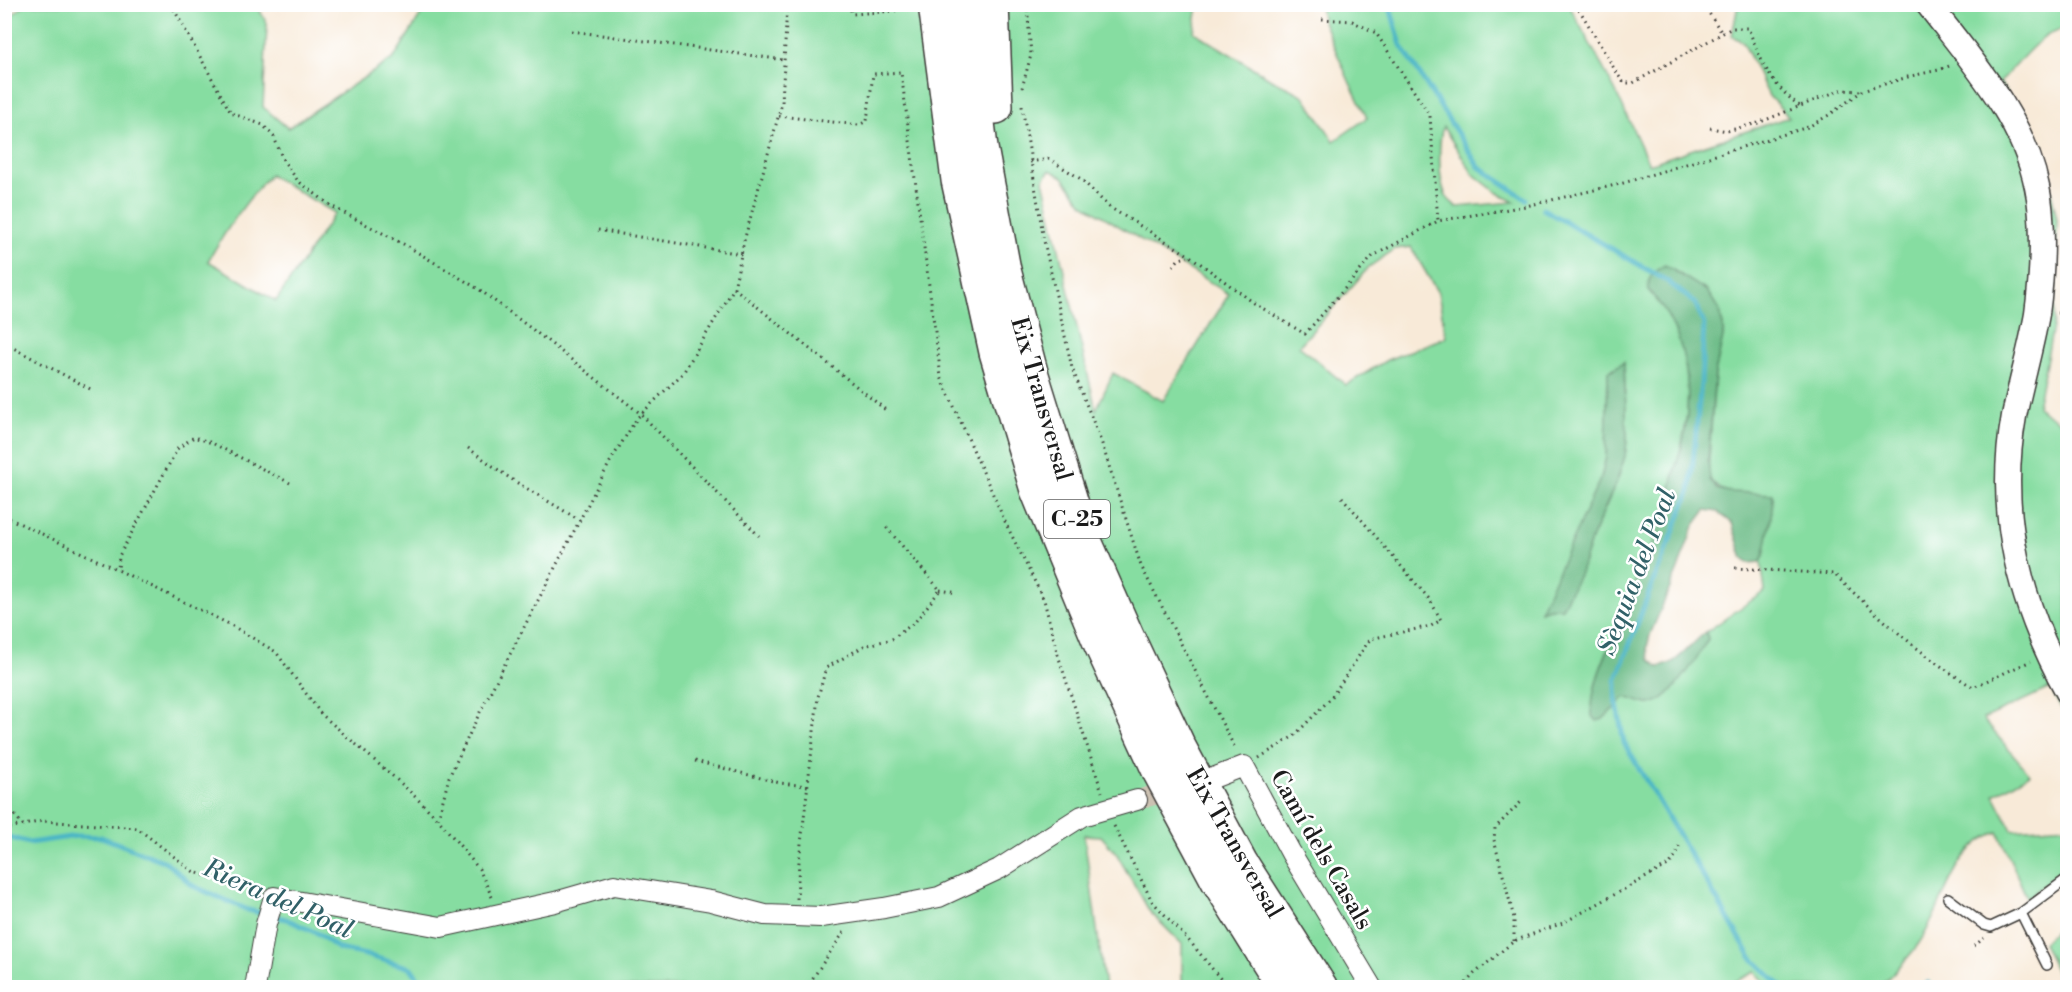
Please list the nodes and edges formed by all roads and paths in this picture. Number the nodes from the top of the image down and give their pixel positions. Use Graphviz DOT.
graph roads {
  1 [pos="171,4"];
  2 [pos="787,4"];
  3 [pos="849,4"];
  4 [pos="935,4"];
  5 [pos="964,4"];
  6 [pos="992,4"];
  7 [pos="1027,4"];
  8 [pos="1576,4"];
  9 [pos="1703,4"];
  10 [pos="1928,4"];
  11 [pos="896,11"];
  12 [pos="1323,19"];
  13 [pos="572,31"];
  14 [pos="1722,33"];
  15 [pos="1965,53"];
  16 [pos="784,60"];
  17 [pos="1863,91"];
  18 [pos="1020,94"];
  19 [pos="1022,105"];
  20 [pos="1801,107"];
  21 [pos="779,116"];
  22 [pos="1710,128"];
  23 [pos="1030,162"];
  24 [pos="1438,221"];
  25 [pos="598,230"];
  26 [pos="742,254"];
  27 [pos="1190,256"];
  28 [pos="1173,266"];
  29 [pos="734,288"];
  30 [pos="4,344"];
  31 [pos="94,391"];
  32 [pos="887,411"];
  33 [pos="641,414"];
  34 [pos="468,448"];
  35 [pos="290,483"];
  36 [pos="1342,497"];
  37 [pos="4,516"];
  38 [pos="581,521"];
  39 [pos="886,527"];
  40 [pos="759,536"];
  41 [pos="1735,568"];
  42 [pos="118,570"];
  43 [pos="940,590"];
  44 [pos="957,593"];
  45 [pos="1127,636"];
  46 [pos="2047,654"];
  47 [pos="2067,692"];
  48 [pos="695,761"];
  49 [pos="1244,766"];
  50 [pos="1213,778"];
  51 [pos="808,786"];
  52 [pos="1137,800"];
  53 [pos="1521,802"];
  54 [pos="1107,808"];
  55 [pos="4,812"];
  56 [pos="438,819"];
  57 [pos="23,825"];
  58 [pos="4,829"];
  59 [pos="1679,846"];
  60 [pos="2067,878"];
  61 [pos="1948,898"];
  62 [pos="273,900"];
  63 [pos="855,912"];
  64 [pos="498,913"];
  65 [pos="2021,913"];
  66 [pos="796,916"];
  67 [pos="1514,941"];
  68 [pos="2047,965"];
  69 [pos="255,987"];
  70 [pos="806,987"];
  71 [pos="1228,987"];
  72 [pos="1285,987"];
  73 [pos="1321,987"];
  74 [pos="1372,987"];
  75 [pos="1462,987"];
  1 -- 33 [label="path"];
  2 -- 16 [label="path"];
  3 -- 11 [label="path"];
  4 -- 72 [label="highway, Eix Transversal / C-25"];
  5 -- 45 [label="highway, Eix Transversal / C-25"];
  6 -- 45 [label="highway"];
  7 -- 18 [label="path"];
  8 -- 14 [label="path"];
  9 -- 14 [label="path"];
  10 -- 15 [label="street"];
  12 -- 24 [label="path"];
  13 -- 16 [label="path"];
  14 -- 20 [label="path"];
  15 -- 17 [label="path"];
  15 -- 46 [label="street"];
  16 -- 21 [label="path"];
  17 -- 20 [label="path"];
  17 -- 24 [label="path"];
  19 -- 23 [label="path"];
  20 -- 22 [label="path"];
  21 -- 26 [label="path"];
  21 -- 54 [label="path"];
  23 -- 27 [label="path"];
  23 -- 49 [label="path"];
  24 -- 27 [label="path"];
  25 -- 26 [label="path"];
  26 -- 29 [label="path"];
  27 -- 28 [label="path"];
  29 -- 32 [label="path"];
  29 -- 33 [label="path"];
  30 -- 31 [label="path"];
  33 -- 38 [label="path"];
  33 -- 40 [label="path"];
  34 -- 38 [label="path"];
  35 -- 42 [label="path"];
  36 -- 49 [label="path"];
  37 -- 42 [label="path"];
  38 -- 56 [label="path"];
  39 -- 43 [label="path"];
  41 -- 46 [label="path"];
  42 -- 56 [label="path"];
  43 -- 44 [label="path"];
  43 -- 51 [label="path"];
  45 -- 73 [label="highway, Eix Transversal / C-25"];
  46 -- 47 [label="street"];
  48 -- 51 [label="path"];
  49 -- 50 [label="street, Camí dels Casals"];
  49 -- 74 [label="street, Camí dels Casals"];
  51 -- 66 [label="path"];
  52 -- 54 [label="street"];
  53 -- 67 [label="path"];
  54 -- 63 [label="street"];
  54 -- 71 [label="path"];
  55 -- 57 [label="path"];
  56 -- 64 [label="path"];
  57 -- 58 [label="path"];
  57 -- 62 [label="path"];
  59 -- 67 [label="path"];
  60 -- 65 [label="lane"];
  61 -- 65 [label="lane"];
  62 -- 64 [label="street"];
  62 -- 69 [label="street"];
  63 -- 66 [label="street"];
  63 -- 70 [label="path"];
  64 -- 66 [label="street"];
  65 -- 68 [label="lane"];
  67 -- 75 [label="path"];
}
